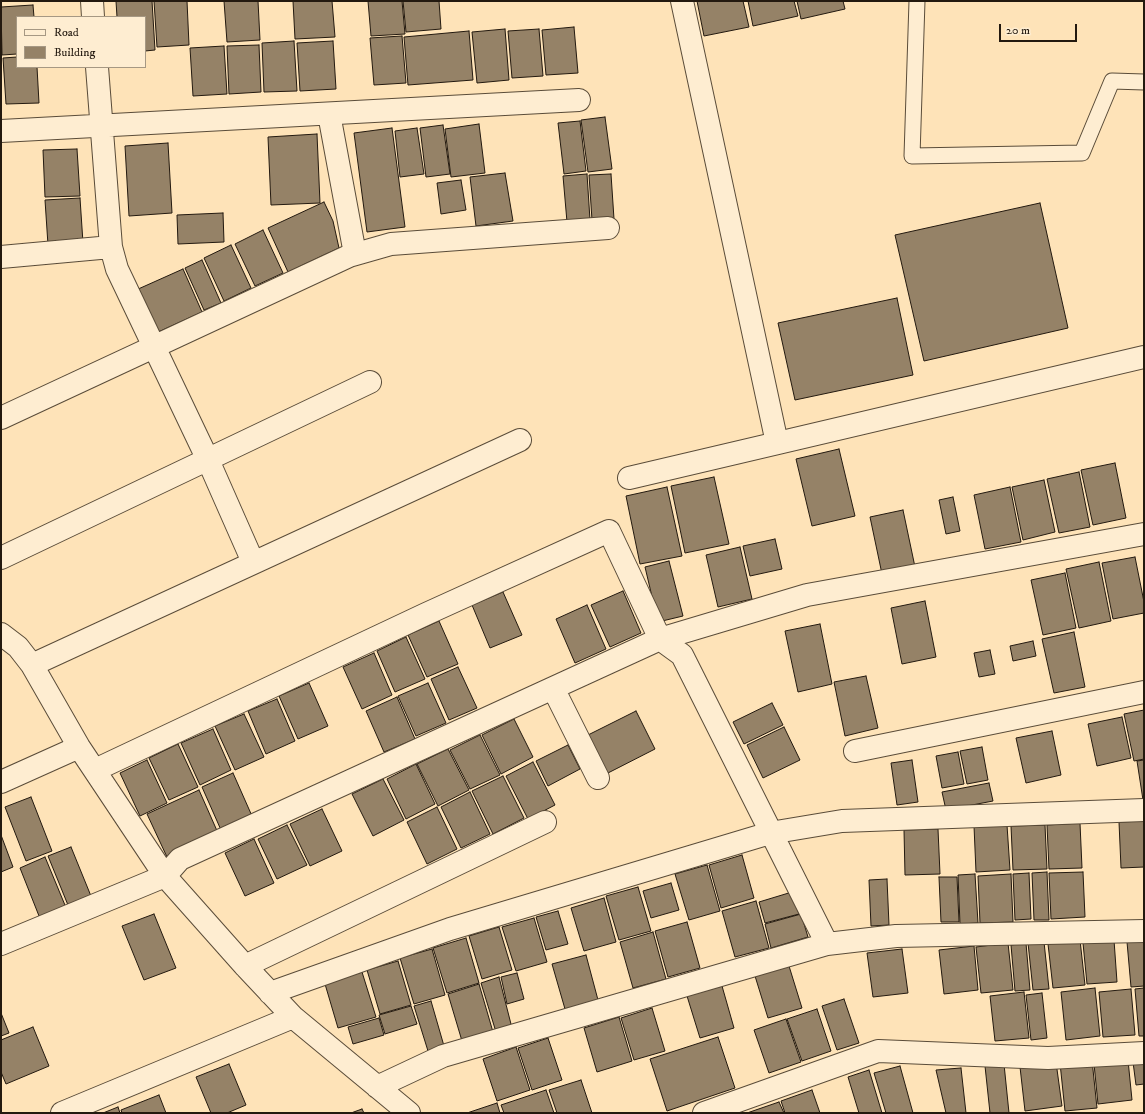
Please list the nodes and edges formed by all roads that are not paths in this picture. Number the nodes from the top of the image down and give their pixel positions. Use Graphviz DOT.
graph roads {
  1 [pos="92,1"];
  2 [pos="682,1"];
  3 [pos="917,1"];
  4 [pos="94,16"];
  5 [pos="97,68"];
  6 [pos="1144,82"];
  7 [pos="578,100"];
  8 [pos="329,114"];
  9 [pos="100,126"];
  10 [pos="1,131"];
  11 [pos="608,228"];
  12 [pos="111,247"];
  13 [pos="355,254"];
  14 [pos="1,257"];
  15 [pos="155,347"];
  16 [pos="1144,357"];
  17 [pos="370,382"];
  18 [pos="1,418"];
  19 [pos="520,440"];
  20 [pos="777,443"];
  21 [pos="208,460"];
  22 [pos="629,478"];
  23 [pos="1144,534"];
  24 [pos="1,558"];
  25 [pos="253,562"];
  26 [pos="1,634"];
  27 [pos="660,639"];
  28 [pos="32,665"];
  29 [pos="554,688"];
  30 [pos="1144,692"];
  31 [pos="79,746"];
  32 [pos="855,751"];
  33 [pos="95,770"];
  34 [pos="598,778"];
  35 [pos="1,782"];
  36 [pos="1144,810"];
  37 [pos="545,822"];
  38 [pos="770,833"];
  39 [pos="165,876"];
  40 [pos="1144,931"];
  41 [pos="1,944"];
  42 [pos="827,944"];
  43 [pos="245,966"];
  44 [pos="270,993"];
  45 [pos="293,1018"];
  46 [pos="1144,1053"];
  47 [pos="377,1087"];
  48 [pos="62,1113"];
  49 [pos="409,1113"];
  50 [pos="704,1113"];
  1 -- 4 [label="street"];
  2 -- 20 [label="street"];
  3 -- 6 [label="lane"];
  5 -- 9 [label="street"];
  7 -- 8 [label="street"];
  8 -- 9 [label="street"];
  8 -- 13 [label="street"];
  9 -- 10 [label="street"];
  9 -- 12 [label="street"];
  11 -- 13 [label="street"];
  12 -- 14 [label="street"];
  12 -- 15 [label="street"];
  13 -- 15 [label="street"];
  15 -- 18 [label="street"];
  15 -- 21 [label="street"];
  16 -- 20 [label="street"];
  17 -- 21 [label="street"];
  19 -- 25 [label="street"];
  20 -- 22 [label="street"];
  21 -- 24 [label="street"];
  21 -- 25 [label="street"];
  23 -- 27 [label="street"];
  25 -- 28 [label="street"];
  26 -- 28 [label="street"];
  27 -- 29 [label="street"];
  27 -- 33 [label="street"];
  27 -- 38 [label="street"];
  28 -- 31 [label="street"];
  29 -- 34 [label="street"];
  29 -- 39 [label="street"];
  30 -- 32 [label="street"];
  31 -- 33 [label="street"];
  31 -- 35 [label="street"];
  33 -- 39 [label="street"];
  36 -- 38 [label="street"];
  37 -- 43 [label="street"];
  38 -- 42 [label="street"];
  38 -- 44 [label="street"];
  39 -- 41 [label="street"];
  39 -- 43 [label="street"];
  40 -- 42 [label="street"];
  42 -- 47 [label="street"];
  43 -- 44 [label="street"];
  44 -- 45 [label="street"];
  45 -- 47 [label="street"];
  45 -- 48 [label="street"];
  46 -- 50 [label="street"];
  47 -- 49 [label="street"];
}
